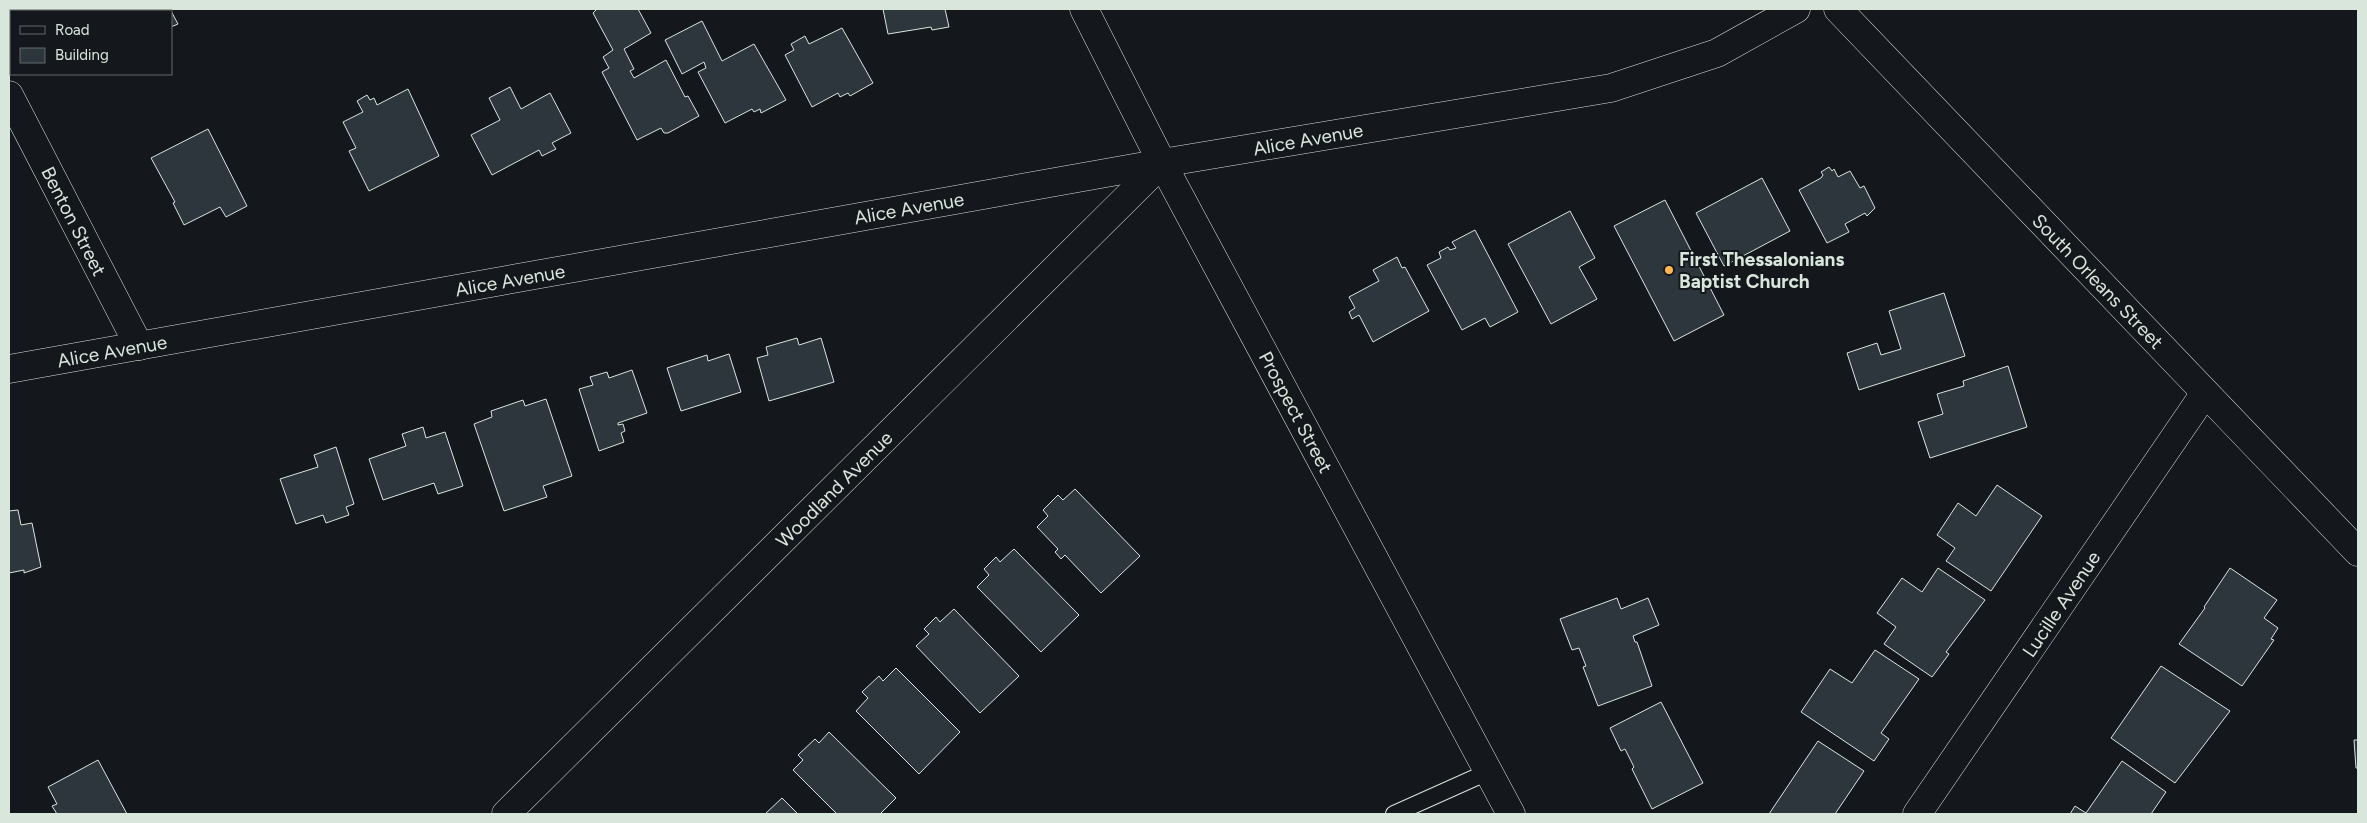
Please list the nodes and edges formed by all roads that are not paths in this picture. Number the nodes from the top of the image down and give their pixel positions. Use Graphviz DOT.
graph roads {
  1 [pos="1084,9"];
  2 [pos="1796,9"];
  3 [pos="1838,9"];
  4 [pos="9,95"];
  5 [pos="1162,163"];
  6 [pos="139,346"];
  7 [pos="9,369"];
  8 [pos="2205,393"];
  9 [pos="2358,552"];
  10 [pos="1490,771"];
  11 [pos="506,814"];
  12 [pos="1394,814"];
  13 [pos="1512,814"];
  14 [pos="1917,814"];
  1 -- 5 [label="street, Prospect Street"];
  2 -- 5 [label="street, Alice Avenue"];
  3 -- 8 [label="street, South Orleans Street"];
  4 -- 6 [label="street, Benton Street"];
  5 -- 6 [label="street, Alice Avenue"];
  5 -- 10 [label="street, Prospect Street"];
  5 -- 11 [label="street, Woodland Avenue"];
  6 -- 7 [label="street, Alice Avenue"];
  8 -- 9 [label="street, South Orleans Street"];
  8 -- 14 [label="street, Lucille Avenue"];
  10 -- 12 [label="lane"];
  10 -- 13 [label="street, Prospect Street"];
}
